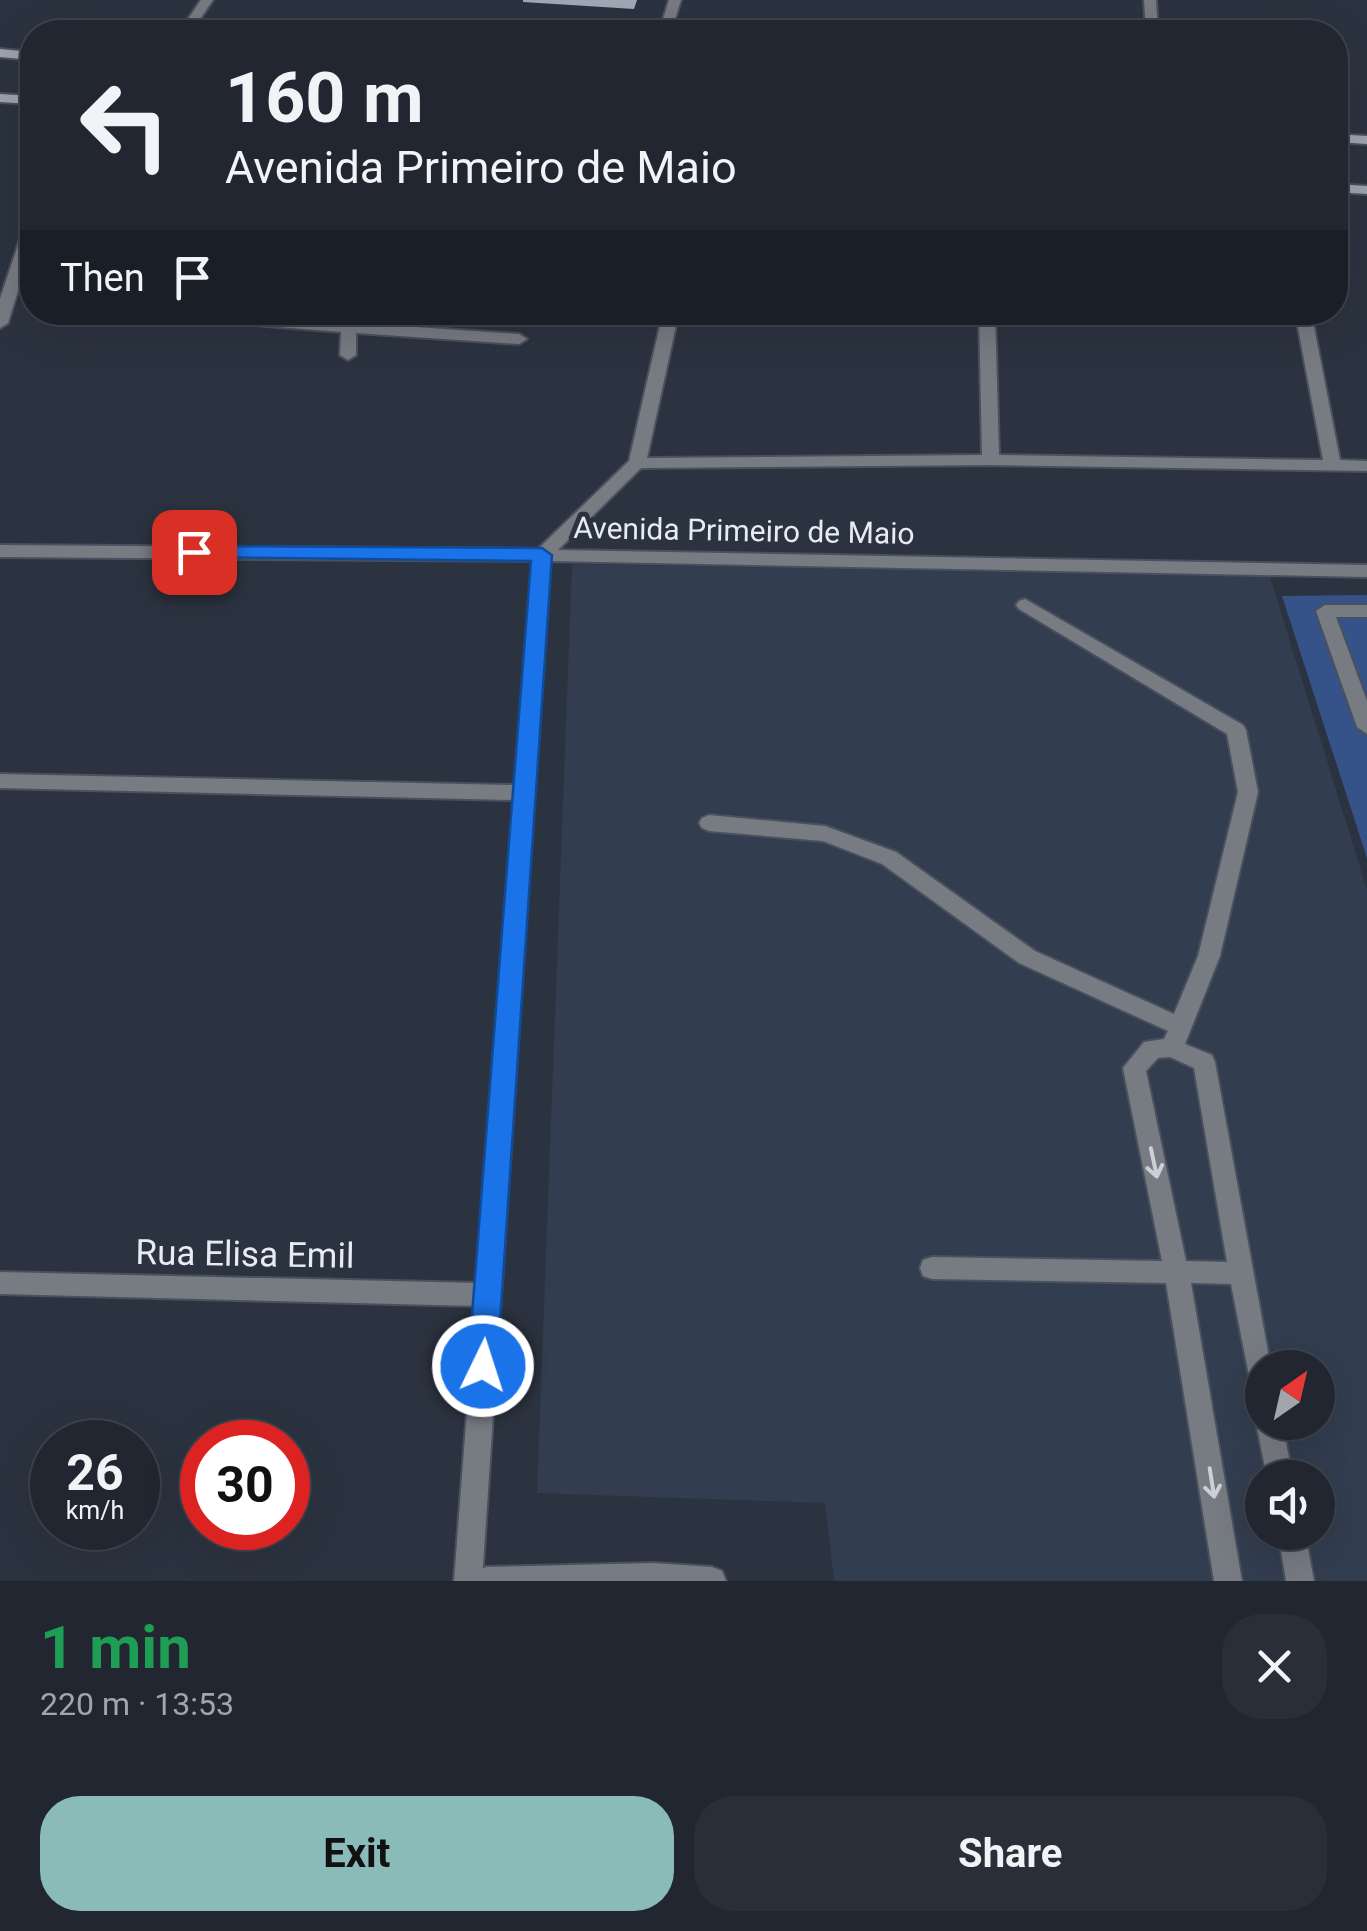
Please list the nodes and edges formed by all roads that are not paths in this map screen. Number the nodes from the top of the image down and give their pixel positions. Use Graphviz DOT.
graph roads {
  1 [pos="20,261"];
  2 [pos="0,323"];
  3 [pos="349,325"];
  4 [pos="400,325"];
  5 [pos="668,325"];
  6 [pos="987,325"];
  7 [pos="1305,325"];
  8 [pos="519,339"];
  9 [pos="348,355"];
  10 [pos="991,460"];
  11 [pos="636,463"];
  12 [pos="1332,465"];
  13 [pos="1367,466"];
  14 [pos="0,551"];
  15 [pos="542,555"];
  16 [pos="1367,572"];
  17 [pos="1025,605"];
  18 [pos="1367,611"];
  19 [pos="1367,727"];
  20 [pos="0,781"];
  21 [pos="524,793"];
  22 [pos="709,823"];
  23 [pos="1175,1037"];
  24 [pos="932,1268"];
  25 [pos="1240,1273"];
  26 [pos="1177,1274"];
  27 [pos="0,1283"];
  28 [pos="488,1295"];
  29 [pos="1255,1350"];
  30 [pos="1294,1550"];
  31 [pos="468,1581"];
  32 [pos="486,1581"];
  33 [pos="712,1581"];
  34 [pos="1228,1581"];
  35 [pos="1300,1581"];
  1 -- 2 [label="street"];
  3 -- 9 [label="street"];
  4 -- 8 [label="street"];
  5 -- 11 [label="street"];
  6 -- 10 [label="street"];
  7 -- 12 [label="street"];
  10 -- 11 [label="street"];
  10 -- 12 [label="street"];
  11 -- 15 [label="street"];
  12 -- 13 [label="street"];
  14 -- 15 [label="street, Avenida Primeiro de Maio"];
  15 -- 16 [label="street, Avenida Primeiro de Maio"];
  15 -- 21 [label="street"];
  17 -- 23 [label="street"];
  18 -- 19 [label="street"];
  20 -- 21 [label="street"];
  21 -- 28 [label="street"];
  22 -- 23 [label="street"];
  23 -- 25 [label="street"];
  23 -- 26 [label="street, one-way"];
  24 -- 26 [label="street"];
  25 -- 26 [label="street"];
  25 -- 29 [label="street"];
  26 -- 34 [label="street, one-way"];
  27 -- 28 [label="street, Rua Elisa Emil"];
  28 -- 31 [label="street"];
  30 -- 35 [label="street"];
  32 -- 33 [label="street"];
}
